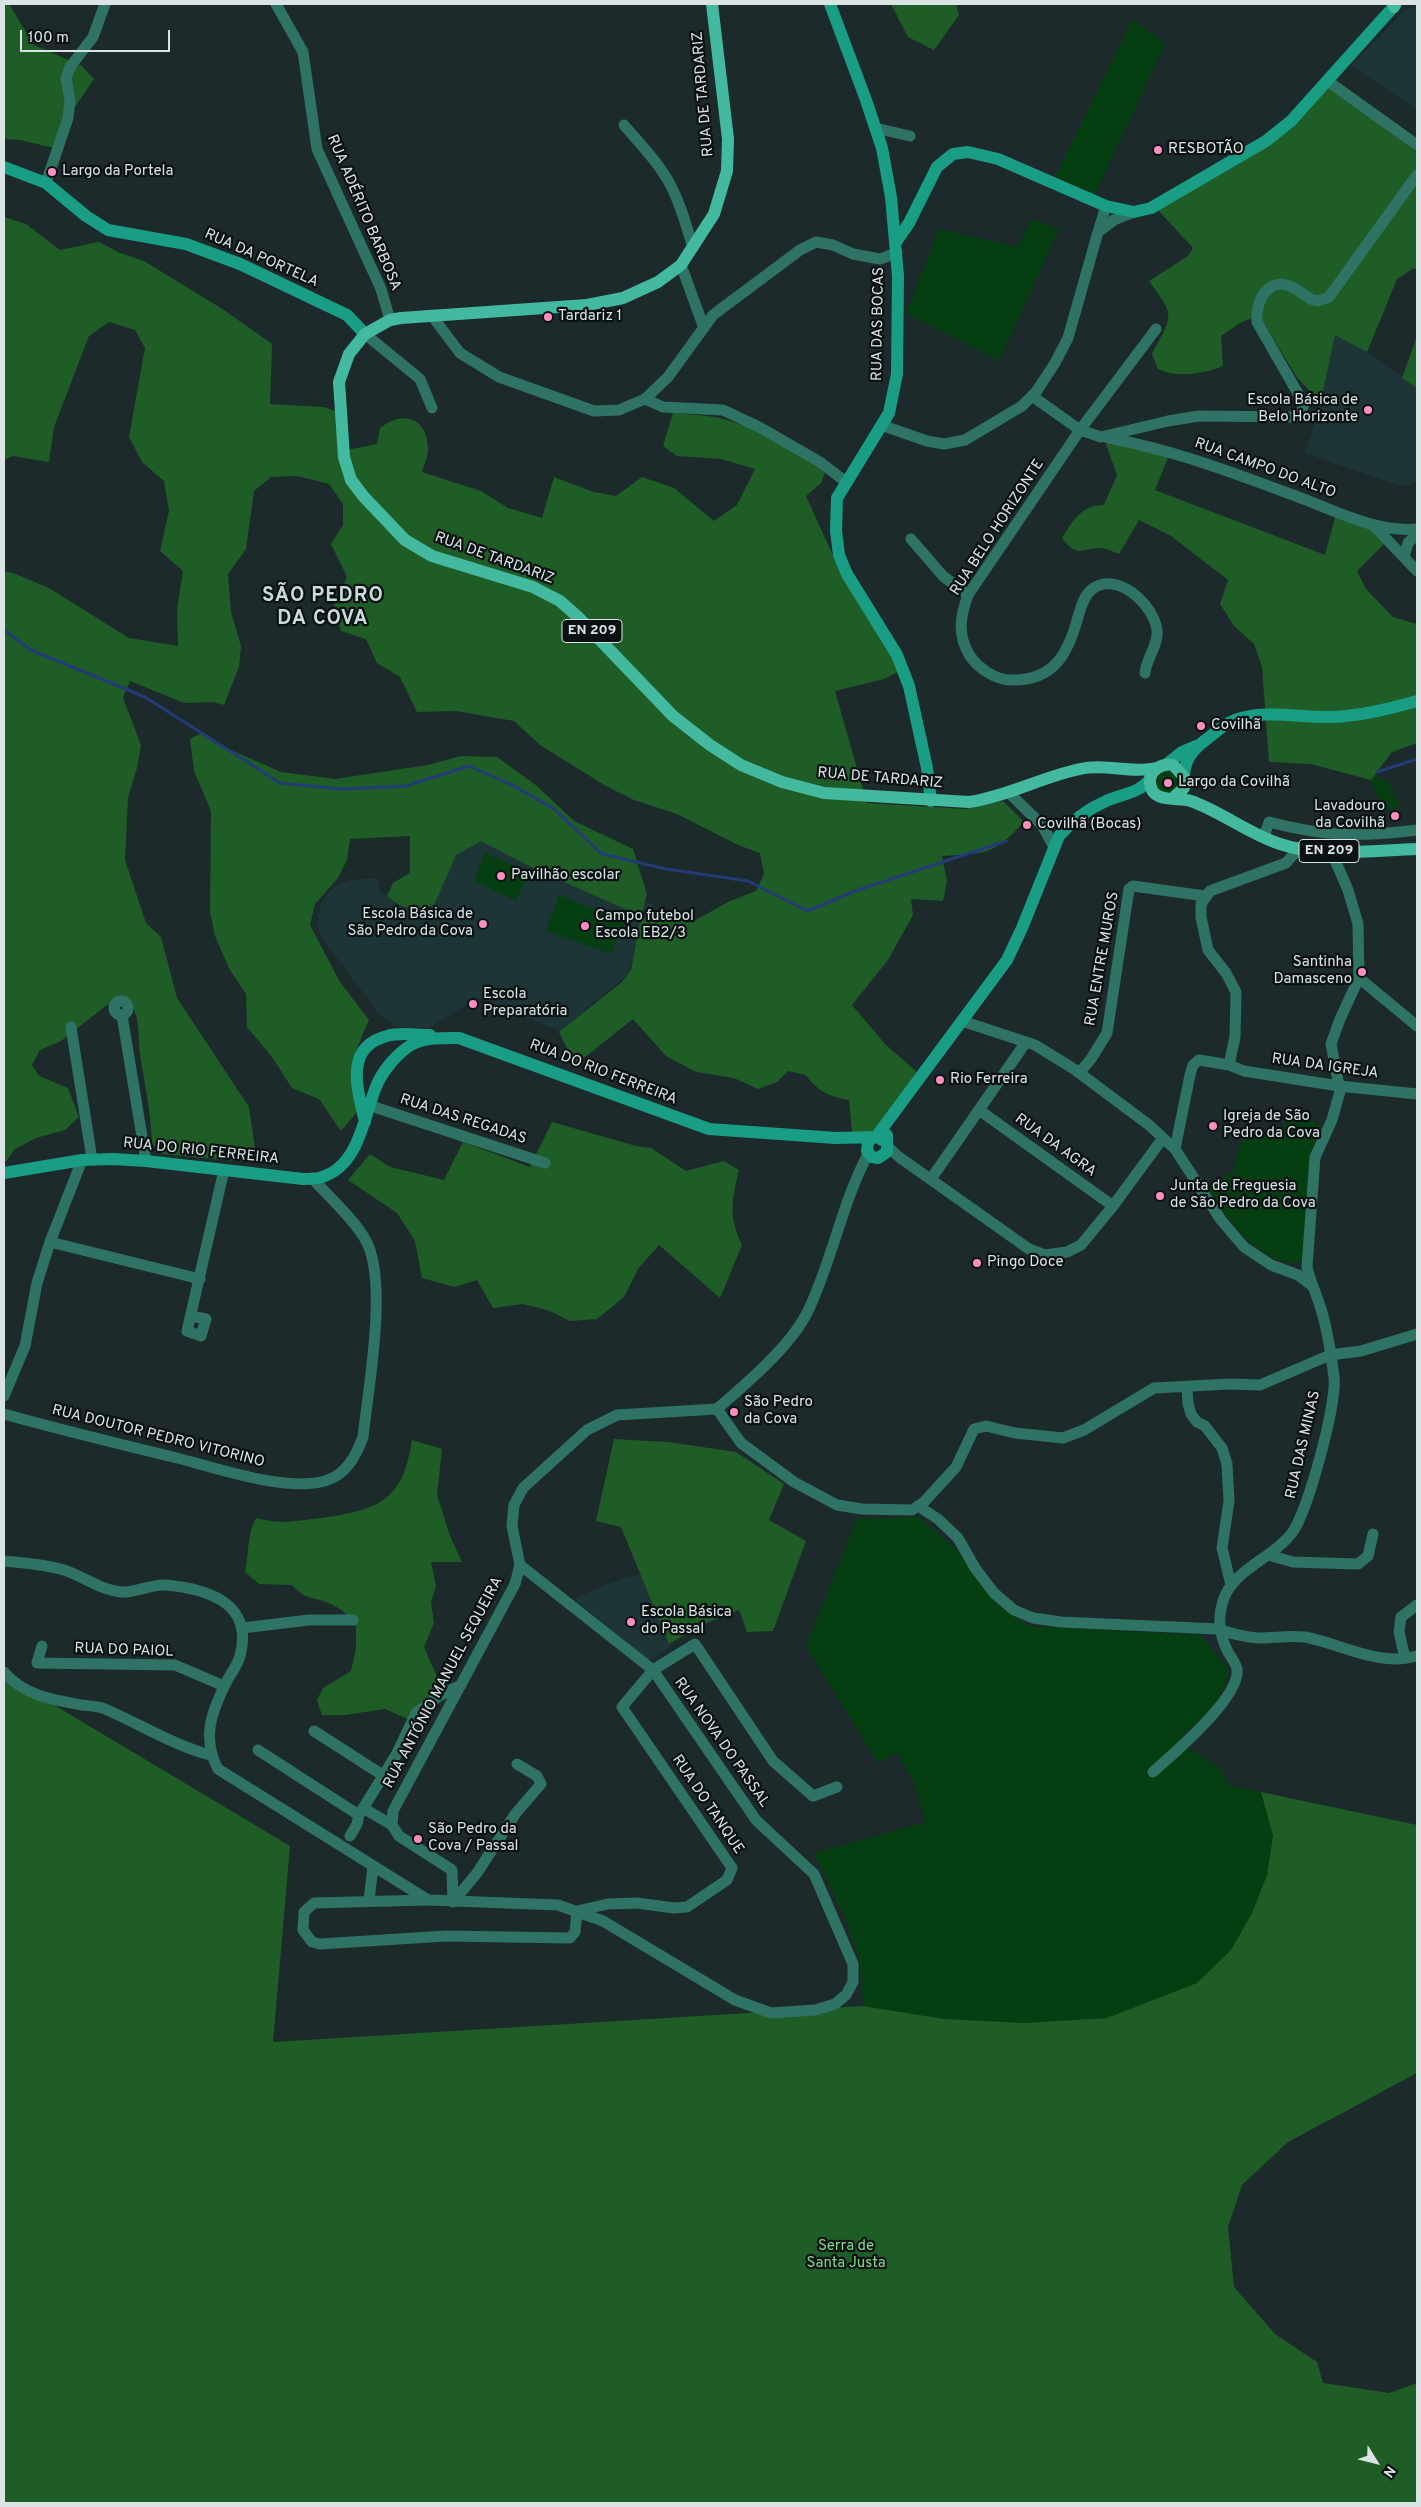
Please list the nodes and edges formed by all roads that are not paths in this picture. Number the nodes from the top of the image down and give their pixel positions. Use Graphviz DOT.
graph roads {
  1 [pos="105,4"];
  2 [pos="276,4"];
  3 [pos="712,4"];
  4 [pos="830,4"];
  5 [pos="1396,5"];
  6 [pos="1329,82"];
  7 [pos="624,125"];
  8 [pos="875,128"];
  9 [pos="910,136"];
  10 [pos="1417,145"];
  11 [pos="4,167"];
  12 [pos="1417,175"];
  13 [pos="46,183"];
  14 [pos="1106,206"];
  15 [pos="1134,212"];
  16 [pos="1098,232"];
  17 [pos="693,248"];
  18 [pos="897,248"];
  19 [pos="680,265"];
  20 [pos="432,316"];
  21 [pos="390,320"];
  22 [pos="704,328"];
  23 [pos="1156,329"];
  24 [pos="365,334"];
  25 [pos="1032,396"];
  26 [pos="645,399"];
  27 [pos="432,408"];
  28 [pos="881,425"];
  29 [pos="1080,430"];
  30 [pos="1101,437"];
  31 [pos="846,482"];
  32 [pos="1372,524"];
  33 [pos="1417,529"];
  34 [pos="1417,534"];
  35 [pos="911,539"];
  36 [pos="1404,557"];
  37 [pos="1417,571"];
  38 [pos="968,595"];
  39 [pos="1145,673"];
  40 [pos="1417,701"];
  41 [pos="1201,744"];
  42 [pos="1158,770"];
  43 [pos="1185,780"];
  44 [pos="1008,792"];
  45 [pos="1134,792"];
  46 [pos="1156,795"];
  47 [pos="1172,799"];
  48 [pos="931,800"];
  49 [pos="1202,806"];
  50 [pos="1417,830"];
  51 [pos="1264,837"];
  52 [pos="1054,847"];
  53 [pos="1298,848"];
  54 [pos="1417,849"];
  55 [pos="1331,851"];
  56 [pos="1204,896"];
  57 [pos="1359,978"];
  58 [pos="122,1015"];
  59 [pos="962,1021"];
  60 [pos="1417,1026"];
  61 [pos="71,1027"];
  62 [pos="459,1038"];
  63 [pos="1026,1042"];
  64 [pos="1230,1065"];
  65 [pos="355,1067"];
  66 [pos="1079,1073"];
  67 [pos="378,1082"];
  68 [pos="1339,1086"];
  69 [pos="1417,1094"];
  70 [pos="371,1106"];
  71 [pos="979,1110"];
  72 [pos="366,1122"];
  73 [pos="1163,1138"];
  74 [pos="877,1148"];
  75 [pos="1175,1149"];
  76 [pos="87,1160"];
  77 [pos="146,1160"];
  78 [pos="546,1163"];
  79 [pos="224,1170"];
  80 [pos="4,1173"];
  81 [pos="312,1178"];
  82 [pos="931,1179"];
  83 [pos="1113,1206"];
  84 [pos="50,1242"];
  85 [pos="200,1279"];
  86 [pos="1310,1285"];
  87 [pos="191,1316"];
  88 [pos="1417,1334"];
  89 [pos="1330,1355"];
  90 [pos="8,1373"];
  91 [pos="1187,1387"];
  92 [pos="4,1396"];
  93 [pos="717,1409"];
  94 [pos="4,1414"];
  95 [pos="918,1506"];
  96 [pos="1373,1534"];
  97 [pos="1268,1555"];
  98 [pos="4,1560"];
  99 [pos="520,1566"];
  100 [pos="1232,1585"];
  101 [pos="1417,1605"];
  102 [pos="353,1620"];
  103 [pos="242,1628"];
  104 [pos="1218,1629"];
  105 [pos="42,1646"];
  106 [pos="1417,1656"];
  107 [pos="1404,1658"];
  108 [pos="653,1670"];
  109 [pos="4,1672"];
  110 [pos="461,1685"];
  111 [pos="224,1686"];
  112 [pos="314,1731"];
  113 [pos="258,1750"];
  114 [pos="210,1755"];
  115 [pos="517,1764"];
  116 [pos="1153,1772"];
  117 [pos="384,1776"];
  118 [pos="837,1787"];
  119 [pos="361,1811"];
  120 [pos="392,1825"];
  121 [pos="350,1836"];
  122 [pos="373,1867"];
  123 [pos="369,1900"];
  124 [pos="428,1900"];
  125 [pos="453,1902"];
  126 [pos="577,1911"];
  1 -- 13 [label="street"];
  2 -- 21 [label="street, RUA ADÉRITO BARBOSA"];
  3 -- 17 [label="main road, RUA DE TARDARIZ / EN 209"];
  4 -- 8 [label="street, RUA DAS BOCAS"];
  5 -- 6 [label="street"];
  6 -- 10 [label="street"];
  6 -- 15 [label="street"];
  7 -- 17 [label="street"];
  8 -- 9 [label="street"];
  8 -- 18 [label="street, RUA DAS BOCAS"];
  11 -- 13 [label="street, RUA DA PORTELA"];
  12 -- 30 [label="street"];
  13 -- 24 [label="street, RUA DA PORTELA"];
  14 -- 15 [label="street"];
  14 -- 16 [label="street"];
  14 -- 18 [label="street"];
  15 -- 16 [label="street"];
  16 -- 25 [label="street"];
  17 -- 19 [label="main road, RUA DE TARDARIZ / EN 209"];
  18 -- 22 [label="street"];
  18 -- 28 [label="street, RUA DAS BOCAS"];
  19 -- 20 [label="main road, RUA DE TARDARIZ / EN 209"];
  19 -- 22 [label="street"];
  20 -- 21 [label="main road, RUA DE TARDARIZ / EN 209"];
  20 -- 26 [label="street"];
  21 -- 24 [label="main road, RUA DE TARDARIZ / EN 209"];
  22 -- 26 [label="street"];
  23 -- 29 [label="street, RUA BELO HORIZONTE"];
  24 -- 27 [label="street"];
  24 -- 48 [label="main road, RUA DE TARDARIZ / EN 209"];
  25 -- 28 [label="street"];
  25 -- 29 [label="street"];
  26 -- 31 [label="street"];
  28 -- 31 [label="street, RUA DAS BOCAS"];
  29 -- 30 [label="street, RUA CAMPO DO ALTO"];
  29 -- 38 [label="street, RUA BELO HORIZONTE"];
  30 -- 32 [label="street, RUA CAMPO DO ALTO"];
  31 -- 48 [label="street, RUA DAS BOCAS"];
  32 -- 33 [label="street, RUA CAMPO DO ALTO"];
  32 -- 36 [label="street"];
  34 -- 36 [label="street"];
  35 -- 38 [label="street"];
  36 -- 37 [label="street"];
  38 -- 39 [label="street, RUA BELO HORIZONTE"];
  40 -- 41 [label="street"];
  41 -- 42 [label="street"];
  41 -- 43 [label="street"];
  42 -- 43 [label="main road, EN 209"];
  42 -- 44 [label="main road, RUA DE TARDARIZ / EN 209"];
  42 -- 45 [label="street"];
  42 -- 46 [label="main road"];
  43 -- 47 [label="main road"];
  43 -- 49 [label="main road, EN 209"];
  44 -- 48 [label="main road, RUA DE TARDARIZ / EN 209"];
  44 -- 52 [label="street"];
  45 -- 46 [label="street"];
  45 -- 52 [label="street"];
  46 -- 47 [label="main road"];
  47 -- 49 [label="main road"];
  49 -- 51 [label="main road, EN 209"];
  50 -- 51 [label="street"];
  51 -- 53 [label="main road, EN 209"];
  52 -- 59 [label="street"];
  53 -- 55 [label="main road, EN 209"];
  53 -- 56 [label="street"];
  54 -- 55 [label="main road, EN 209"];
  55 -- 57 [label="street"];
  56 -- 64 [label="street"];
  56 -- 66 [label="street, RUA ENTRE MUROS"];
  57 -- 60 [label="street"];
  57 -- 68 [label="street"];
  58 -- 77 [label="street"];
  59 -- 63 [label="street"];
  59 -- 74 [label="street"];
  61 -- 76 [label="street"];
  62 -- 65 [label="street"];
  62 -- 67 [label="street, RUA DO RIO FERREIRA"];
  62 -- 74 [label="street, RUA DO RIO FERREIRA"];
  63 -- 66 [label="street"];
  63 -- 71 [label="street"];
  64 -- 68 [label="street, RUA DA IGREJA"];
  64 -- 75 [label="street, RUA DA IGREJA"];
  65 -- 67 [label="street"];
  65 -- 72 [label="street"];
  66 -- 73 [label="street"];
  67 -- 70 [label="street, RUA DO RIO FERREIRA"];
  68 -- 69 [label="street, RUA DA IGREJA"];
  68 -- 86 [label="street"];
  70 -- 72 [label="street, RUA DO RIO FERREIRA"];
  70 -- 78 [label="street, RUA DAS REGADAS"];
  71 -- 82 [label="street"];
  71 -- 83 [label="street, RUA DA AGRA"];
  72 -- 81 [label="street, RUA DO RIO FERREIRA"];
  73 -- 75 [label="street"];
  73 -- 83 [label="street"];
  74 -- 82 [label="street"];
  74 -- 93 [label="street"];
  75 -- 86 [label="street"];
  76 -- 77 [label="street, RUA DO RIO FERREIRA"];
  76 -- 80 [label="street, RUA DO RIO FERREIRA"];
  76 -- 84 [label="street"];
  77 -- 79 [label="street, RUA DO RIO FERREIRA"];
  79 -- 81 [label="street, RUA DO RIO FERREIRA"];
  79 -- 85 [label="street"];
  81 -- 94 [label="street, RUA DOUTOR PEDRO VITORINO"];
  82 -- 83 [label="street"];
  84 -- 85 [label="street"];
  84 -- 90 [label="street"];
  85 -- 87 [label="street"];
  86 -- 89 [label="street, RUA DAS MINAS"];
  88 -- 89 [label="street"];
  89 -- 91 [label="street"];
  89 -- 97 [label="street, RUA DAS MINAS"];
  90 -- 92 [label="street"];
  91 -- 95 [label="street"];
  91 -- 100 [label="street"];
  93 -- 95 [label="street"];
  93 -- 99 [label="street, RUA ANTÓNIO MANUEL SEQUEIRA"];
  95 -- 104 [label="street"];
  96 -- 97 [label="street"];
  97 -- 100 [label="street, RUA DAS MINAS"];
  98 -- 103 [label="street"];
  99 -- 108 [label="street, RUA NOVA DO PASSAL"];
  99 -- 110 [label="street, RUA ANTÓNIO MANUEL SEQUEIRA"];
  100 -- 104 [label="street, RUA DAS MINAS"];
  101 -- 107 [label="street"];
  102 -- 103 [label="street"];
  103 -- 111 [label="street"];
  104 -- 107 [label="street"];
  104 -- 116 [label="street"];
  105 -- 111 [label="street, RUA DO PAIOL"];
  106 -- 107 [label="street"];
  108 -- 118 [label="street"];
  108 -- 126 [label="street, RUA DO TANQUE"];
  108 -- 126 [label="street, RUA NOVA DO PASSAL"];
  109 -- 114 [label="street"];
  110 -- 117 [label="street"];
  110 -- 120 [label="street, RUA ANTÓNIO MANUEL SEQUEIRA"];
  111 -- 114 [label="street"];
  112 -- 117 [label="street"];
  113 -- 119 [label="street"];
  114 -- 122 [label="street"];
  115 -- 125 [label="street"];
  117 -- 119 [label="street"];
  119 -- 120 [label="street"];
  119 -- 121 [label="street"];
  120 -- 125 [label="street"];
  122 -- 123 [label="street"];
  122 -- 124 [label="street"];
  123 -- 124 [label="street, RUA NOVA DO PASSAL"];
  123 -- 126 [label="street, RUA NOVA DO PASSAL"];
  124 -- 125 [label="street, RUA NOVA DO PASSAL"];
  125 -- 126 [label="street, RUA NOVA DO PASSAL"];
}
